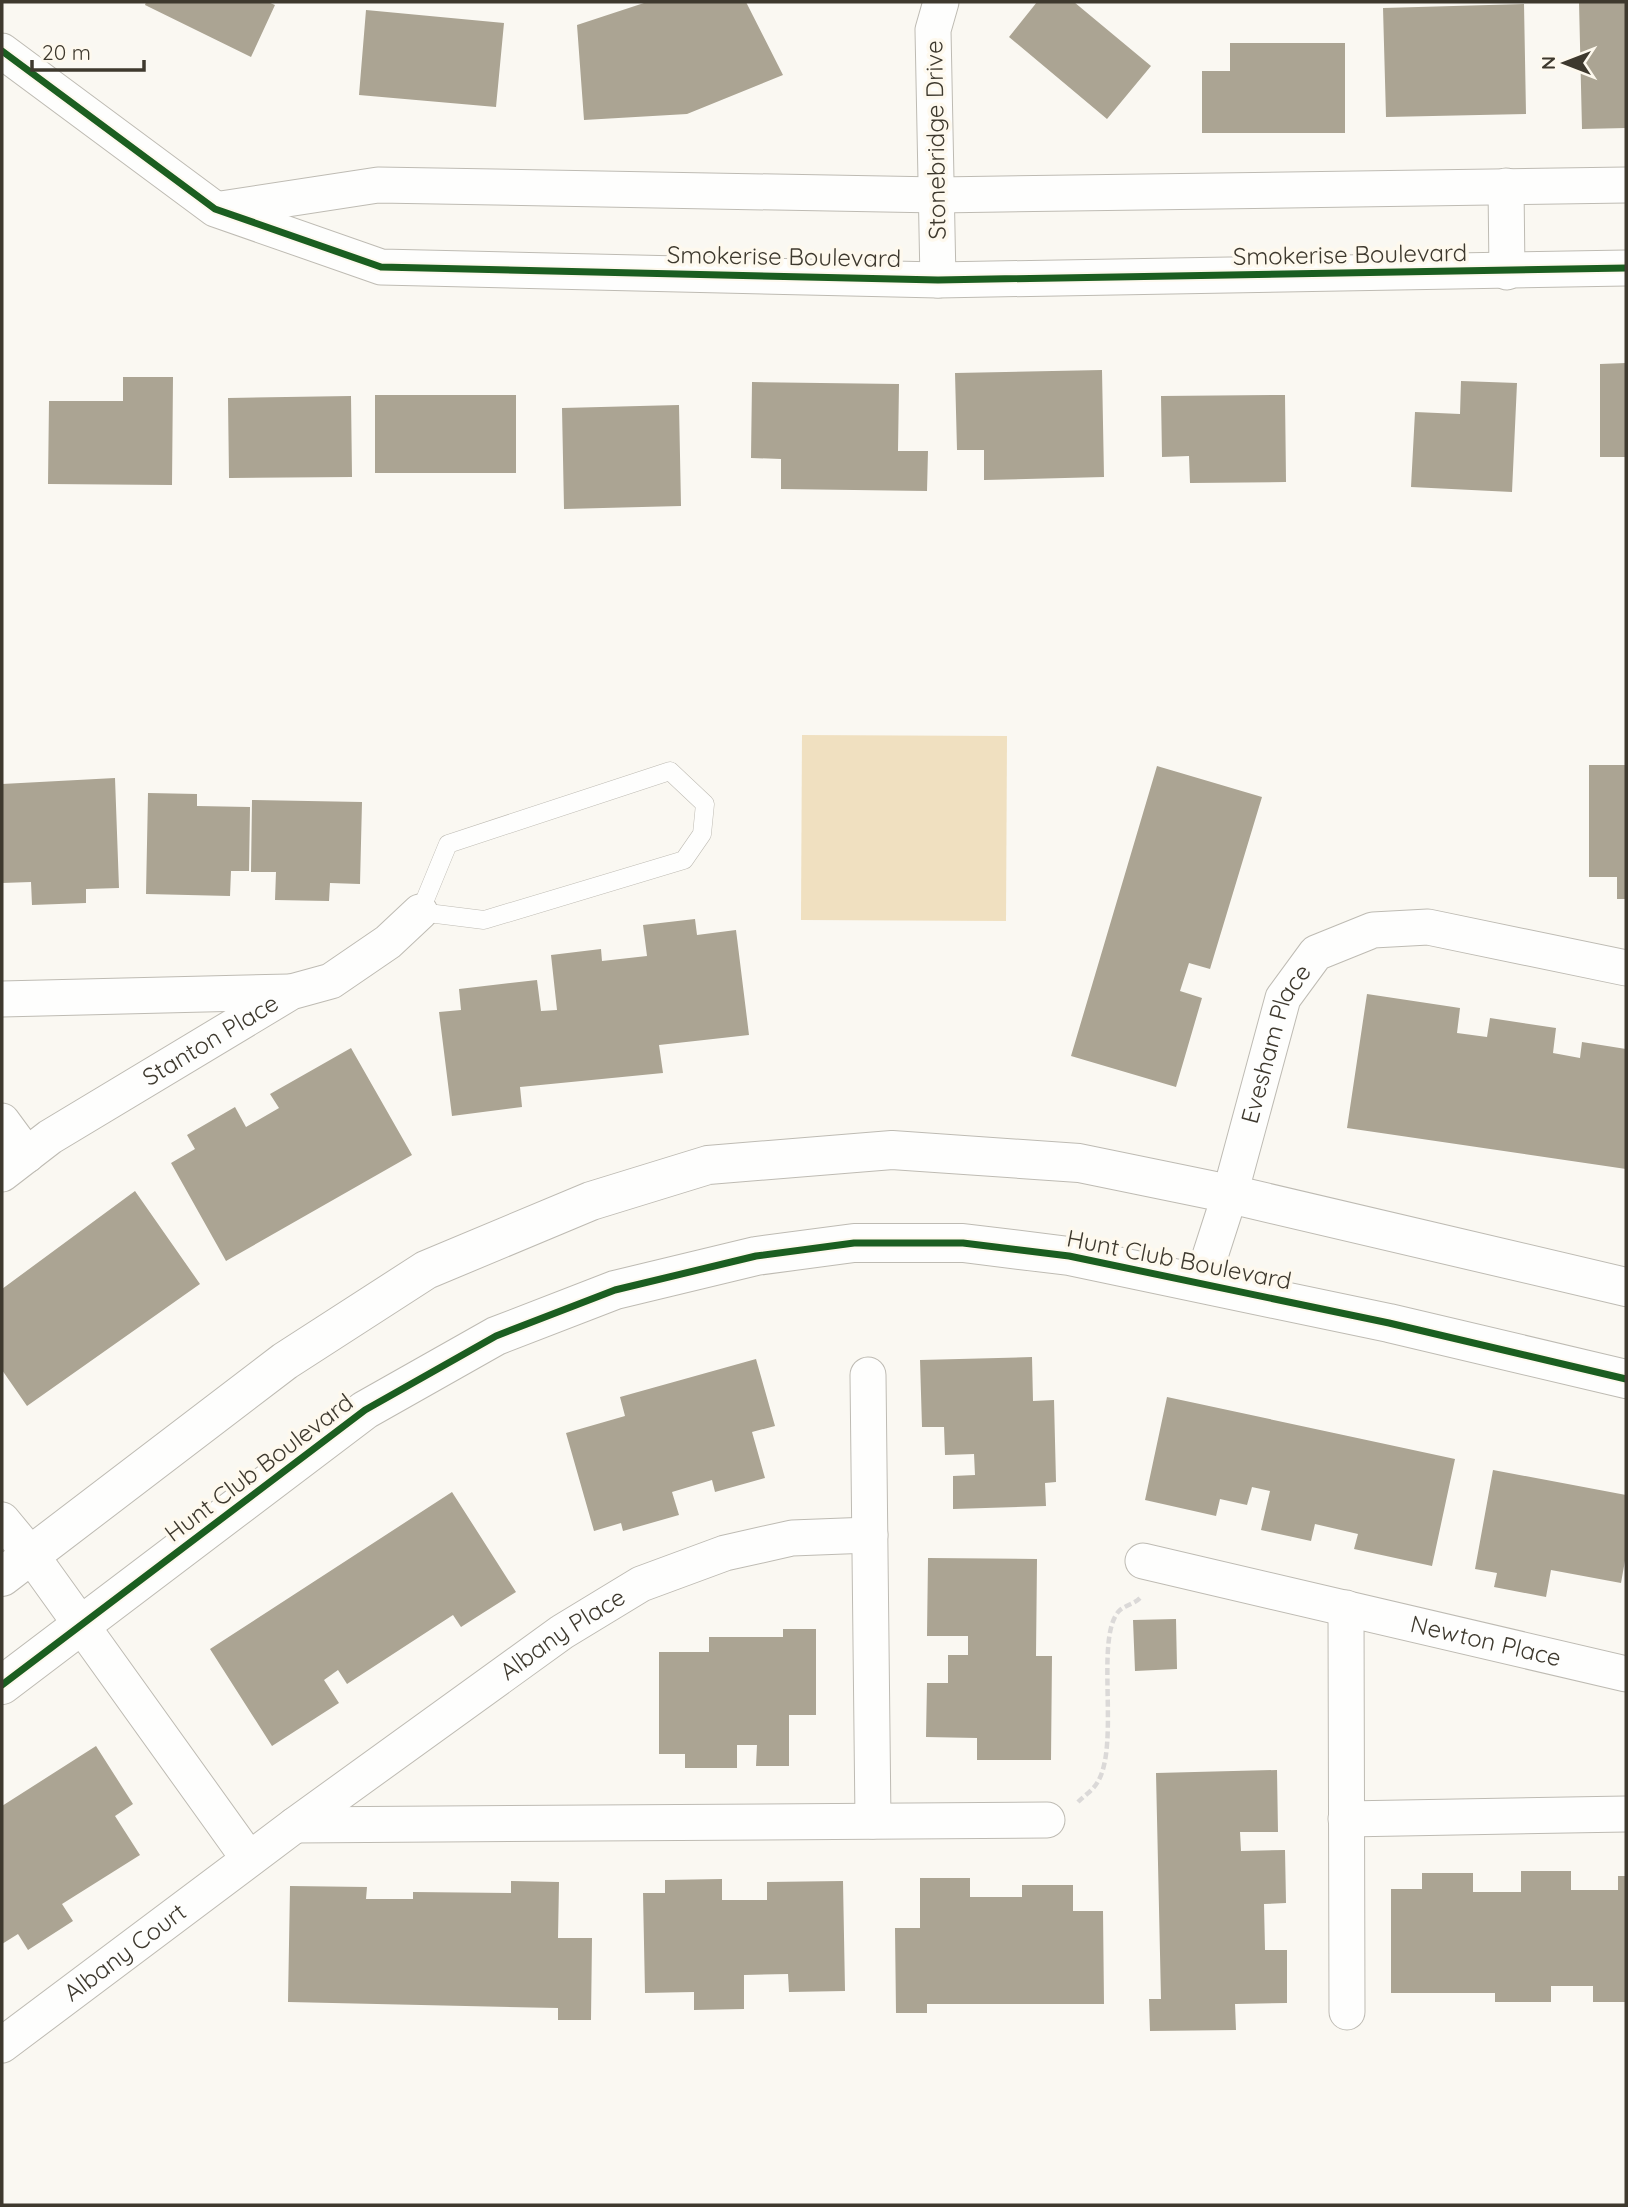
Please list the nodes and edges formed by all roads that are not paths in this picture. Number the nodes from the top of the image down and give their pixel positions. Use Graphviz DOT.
graph roads {
  1 [pos="941,2"];
  2 [pos="2,51"];
  3 [pos="1626,185"];
  4 [pos="1506,187"];
  5 [pos="938,195"];
  6 [pos="215,209"];
  7 [pos="1626,268"];
  8 [pos="1507,272"];
  9 [pos="938,280"];
  10 [pos="420,912"];
  11 [pos="1626,968"];
  12 [pos="291,992"];
  13 [pos="2,999"];
  14 [pos="2,1121"];
  15 [pos="15,1164"];
  16 [pos="1230,1194"];
  17 [pos="1201,1284"];
  18 [pos="1626,1287"];
  19 [pos="869,1375"];
  20 [pos="1626,1378"];
  21 [pos="2,1520"];
  22 [pos="870,1535"];
  23 [pos="1148,1562"];
  24 [pos="16,1566"];
  25 [pos="1346,1608"];
  26 [pos="82,1626"];
  27 [pos="1626,1674"];
  28 [pos="2,1685"];
  29 [pos="1626,1814"];
  30 [pos="1047,1819"];
  31 [pos="1346,1819"];
  32 [pos="873,1821"];
  33 [pos="295,1825"];
  34 [pos="249,1859"];
  35 [pos="1347,2011"];
  36 [pos="2,2045"];
  1 -- 5 [label="street, Stonebridge Drive"];
  2 -- 6 [label="street, Smokerise Boulevard"];
  3 -- 4 [label="street"];
  4 -- 5 [label="street"];
  4 -- 8 [label="street"];
  5 -- 6 [label="street"];
  5 -- 9 [label="street, Stonebridge Drive"];
  6 -- 9 [label="street, Smokerise Boulevard"];
  7 -- 8 [label="street, Smokerise Boulevard"];
  8 -- 9 [label="street, Smokerise Boulevard"];
  10 -- 10 [label="lane"];
  10 -- 12 [label="street, Stanton Place"];
  11 -- 16 [label="street, Evesham Place"];
  12 -- 13 [label="street"];
  12 -- 15 [label="street, Stanton Place"];
  14 -- 15 [label="street"];
  16 -- 17 [label="street, Evesham Place"];
  16 -- 18 [label="street"];
  16 -- 24 [label="street"];
  17 -- 20 [label="street, Hunt Club Boulevard"];
  17 -- 26 [label="street, Hunt Club Boulevard"];
  19 -- 22 [label="street"];
  21 -- 24 [label="street"];
  22 -- 32 [label="street"];
  22 -- 33 [label="street, Albany Place"];
  23 -- 25 [label="street, Newton Place"];
  24 -- 26 [label="street"];
  25 -- 27 [label="street, Newton Place"];
  25 -- 31 [label="street"];
  26 -- 28 [label="street, Hunt Club Boulevard"];
  26 -- 34 [label="street"];
  29 -- 31 [label="street"];
  30 -- 32 [label="street"];
  31 -- 35 [label="street"];
  32 -- 33 [label="street"];
  33 -- 34 [label="street, Albany Place"];
  34 -- 36 [label="street, Albany Court"];
}
